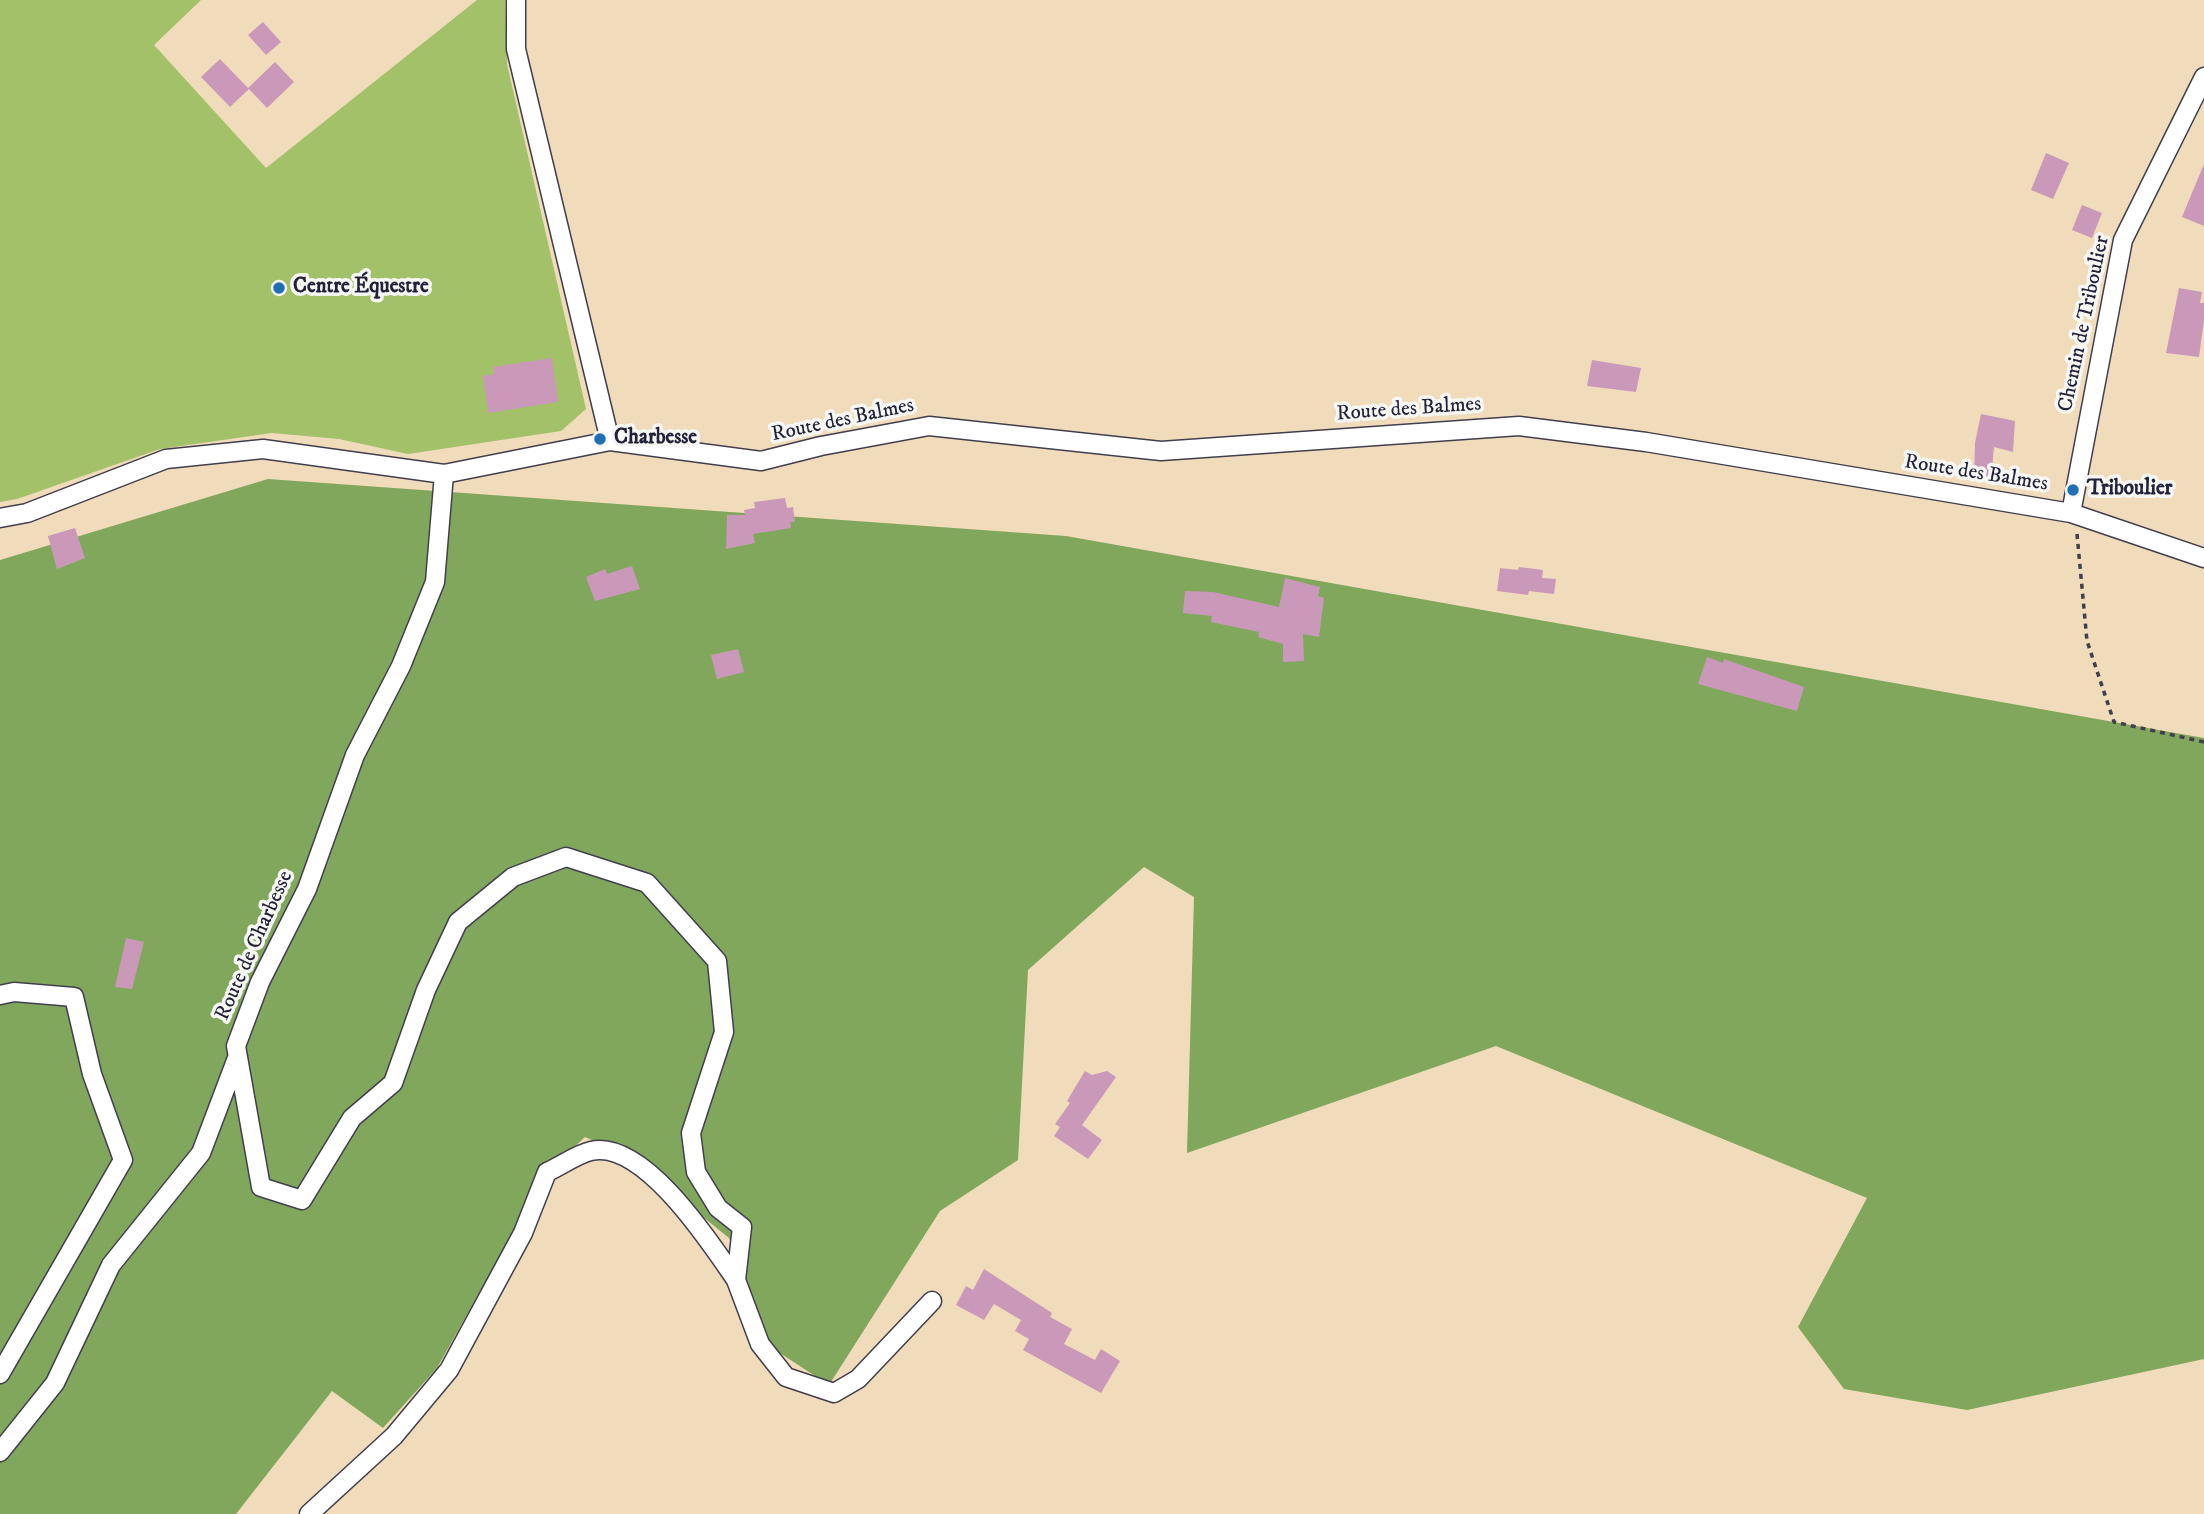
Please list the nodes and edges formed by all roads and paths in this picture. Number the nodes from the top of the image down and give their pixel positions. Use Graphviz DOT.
graph roads {
  1 [pos="516,0"];
  2 [pos="2204,77"];
  3 [pos="610,441"];
  4 [pos="444,474"];
  5 [pos="2071,513"];
  6 [pos="0,518"];
  7 [pos="2077,531"];
  8 [pos="2204,558"];
  9 [pos="2204,742"];
  10 [pos="0,995"];
  11 [pos="237,1058"];
  12 [pos="736,1279"];
  13 [pos="932,1300"];
  14 [pos="0,1374"];
  15 [pos="0,1452"];
  16 [pos="309,1514"];
  1 -- 3 [label="street"];
  2 -- 5 [label="street, Chemin de Triboulier"];
  3 -- 4 [label="street, Route des Balmes"];
  3 -- 5 [label="street, Route des Balmes"];
  4 -- 6 [label="street, Route des Balmes"];
  4 -- 11 [label="street, Route de Charbesse"];
  5 -- 8 [label="street, Route des Balmes"];
  7 -- 9 [label="path"];
  10 -- 14 [label="street"];
  11 -- 12 [label="street, Route de Charbesse"];
  11 -- 15 [label="street"];
  12 -- 13 [label="street"];
  12 -- 16 [label="street"];
}
